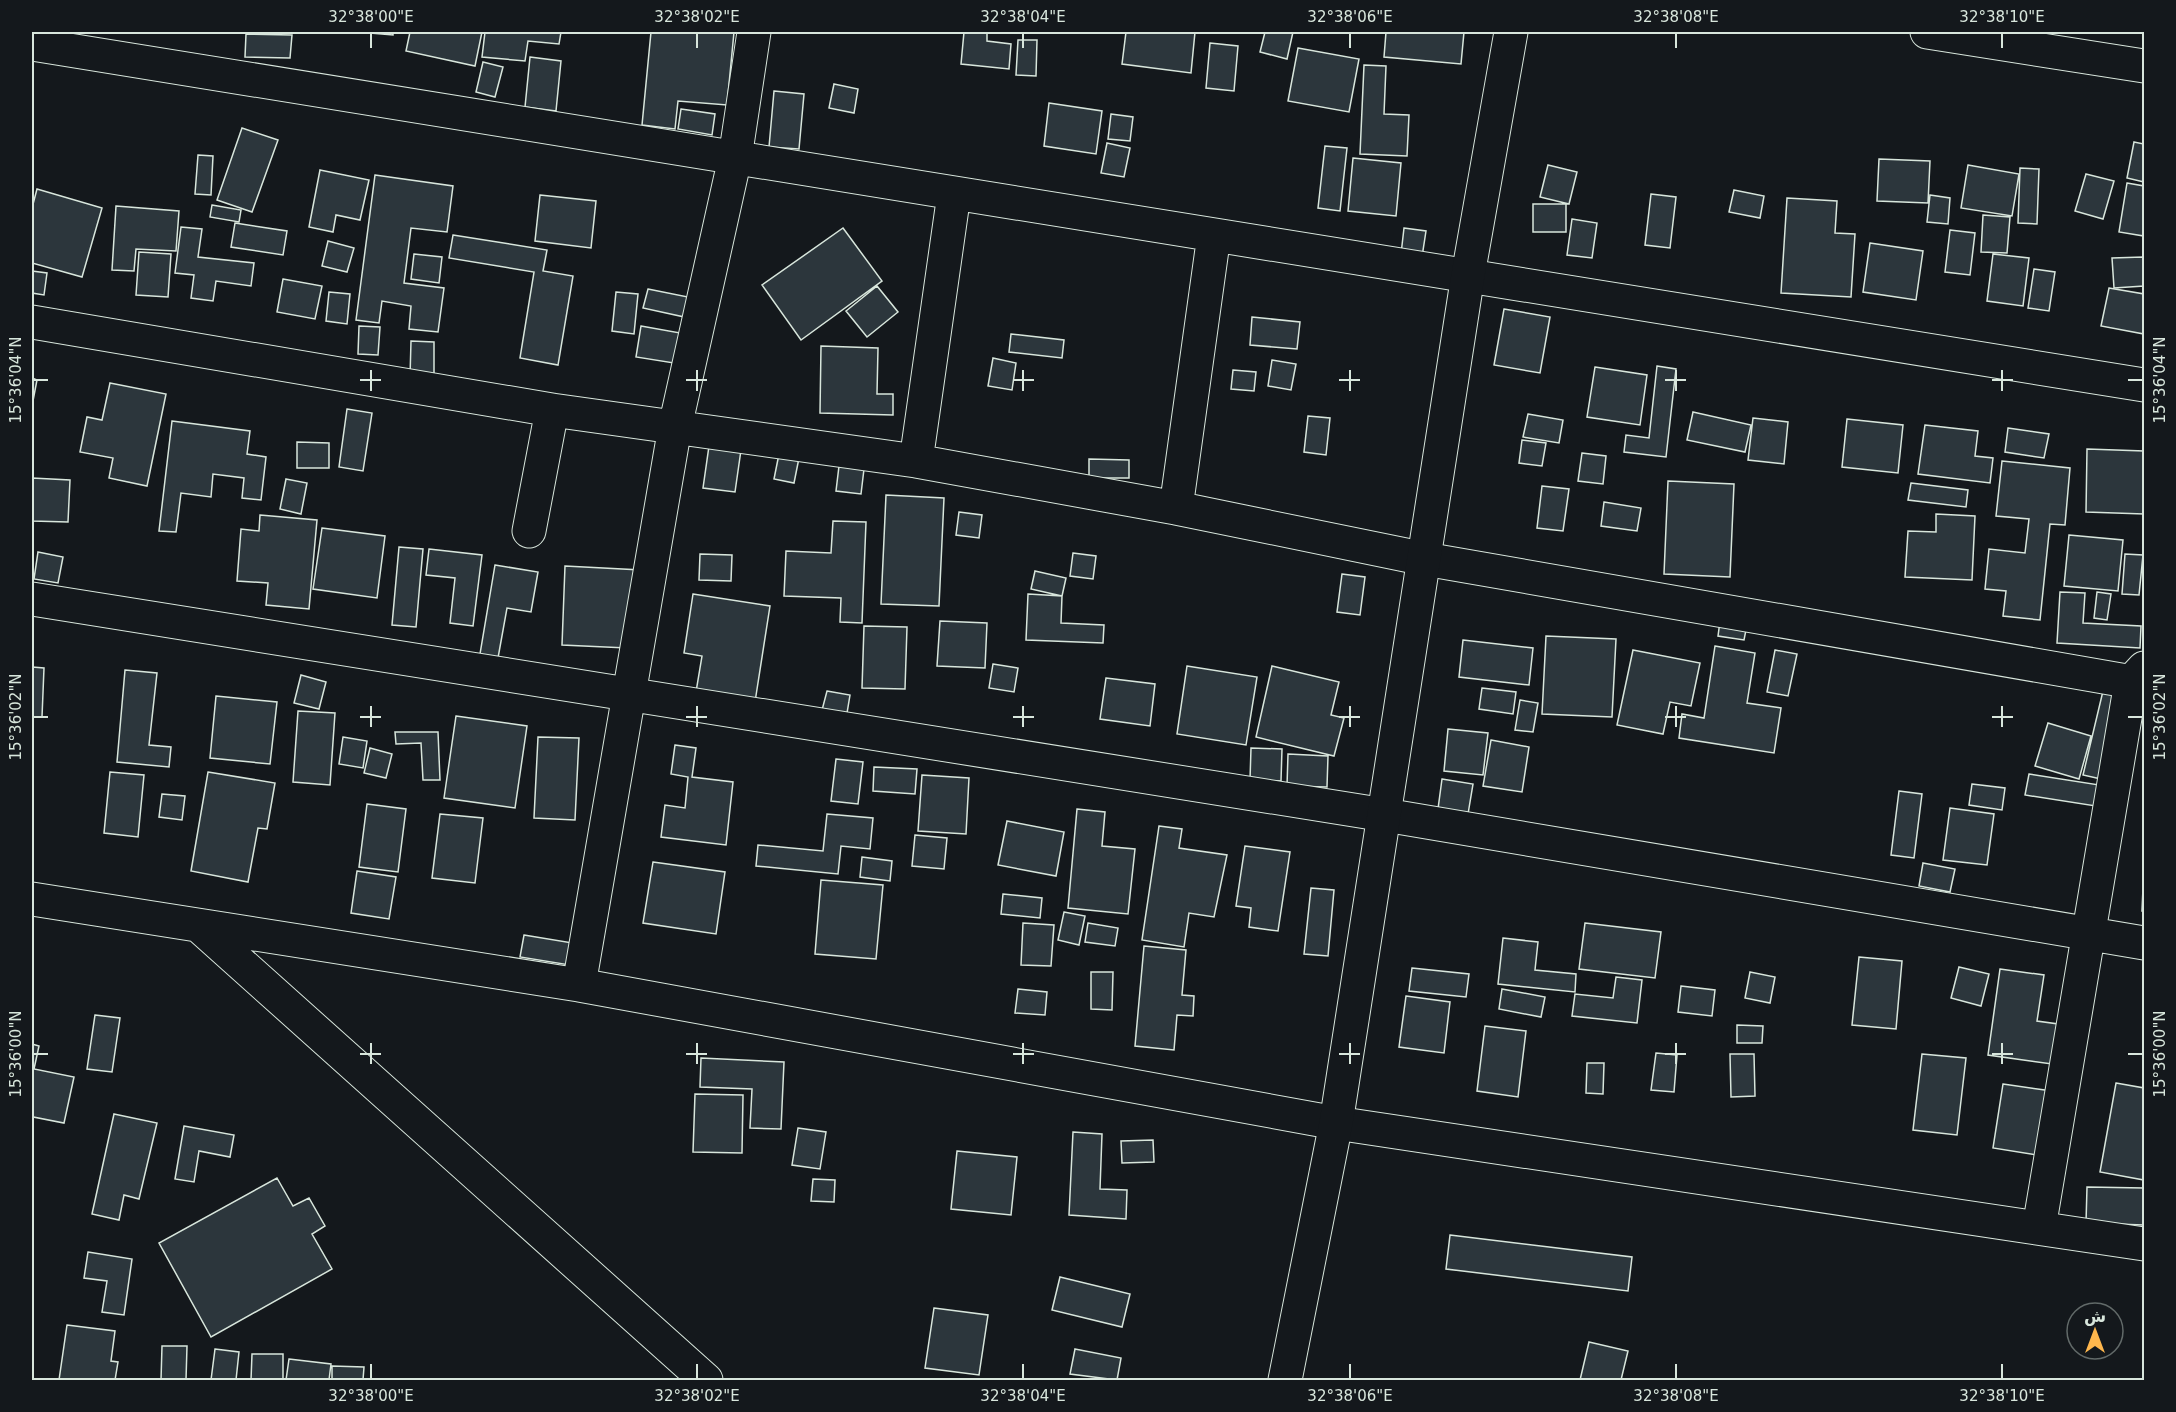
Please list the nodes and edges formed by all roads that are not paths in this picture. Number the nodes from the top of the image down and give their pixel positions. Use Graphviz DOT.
graph roads {
  1 [pos="754,32"];
  2 [pos="1510,32"];
  3 [pos="1927,32"];
  4 [pos="32,44"];
  5 [pos="2145,66"];
  6 [pos="735,158"];
  7 [pos="954,194"];
  8 [pos="1214,235"];
  9 [pos="1468,275"];
  10 [pos="32,322"];
  11 [pos="2145,385"];
  12 [pos="552,410"];
  13 [pos="675,427"];
  14 [pos="916,461"];
  15 [pos="1176,508"];
  16 [pos="529,531"];
  17 [pos="1425,559"];
  18 [pos="32,598"];
  19 [pos="2140,678"];
  20 [pos="629,696"];
  21 [pos="1385,815"];
  22 [pos="32,899"];
  23 [pos="199,926"];
  24 [pos="2089,933"];
  25 [pos="2145,943"];
  26 [pos="579,985"];
  27 [pos="1336,1123"];
  28 [pos="2039,1228"];
  29 [pos="2145,1244"];
  30 [pos="706,1380"];
  31 [pos="1285,1380"];
  1 -- 6 [label="street"];
  2 -- 9 [label="street"];
  3 -- 5 [label="street"];
  4 -- 6 [label="street"];
  6 -- 7 [label="street"];
  6 -- 13 [label="street"];
  7 -- 8 [label="street"];
  7 -- 14 [label="street"];
  8 -- 9 [label="street"];
  8 -- 15 [label="street"];
  9 -- 11 [label="street"];
  9 -- 17 [label="street"];
  10 -- 12 [label="street"];
  12 -- 13 [label="street"];
  12 -- 16 [label="street"];
  13 -- 14 [label="street"];
  13 -- 20 [label="street"];
  14 -- 15 [label="street"];
  15 -- 17 [label="street"];
  17 -- 19 [label="street"];
  17 -- 21 [label="street"];
  18 -- 20 [label="street"];
  19 -- 24 [label="street"];
  20 -- 21 [label="street"];
  20 -- 26 [label="street"];
  21 -- 24 [label="street"];
  21 -- 27 [label="street"];
  22 -- 23 [label="street"];
  23 -- 26 [label="street"];
  23 -- 30 [label="street"];
  24 -- 25 [label="street"];
  24 -- 28 [label="street"];
  26 -- 27 [label="street"];
  27 -- 28 [label="street"];
  27 -- 31 [label="street"];
  28 -- 29 [label="street"];
}
